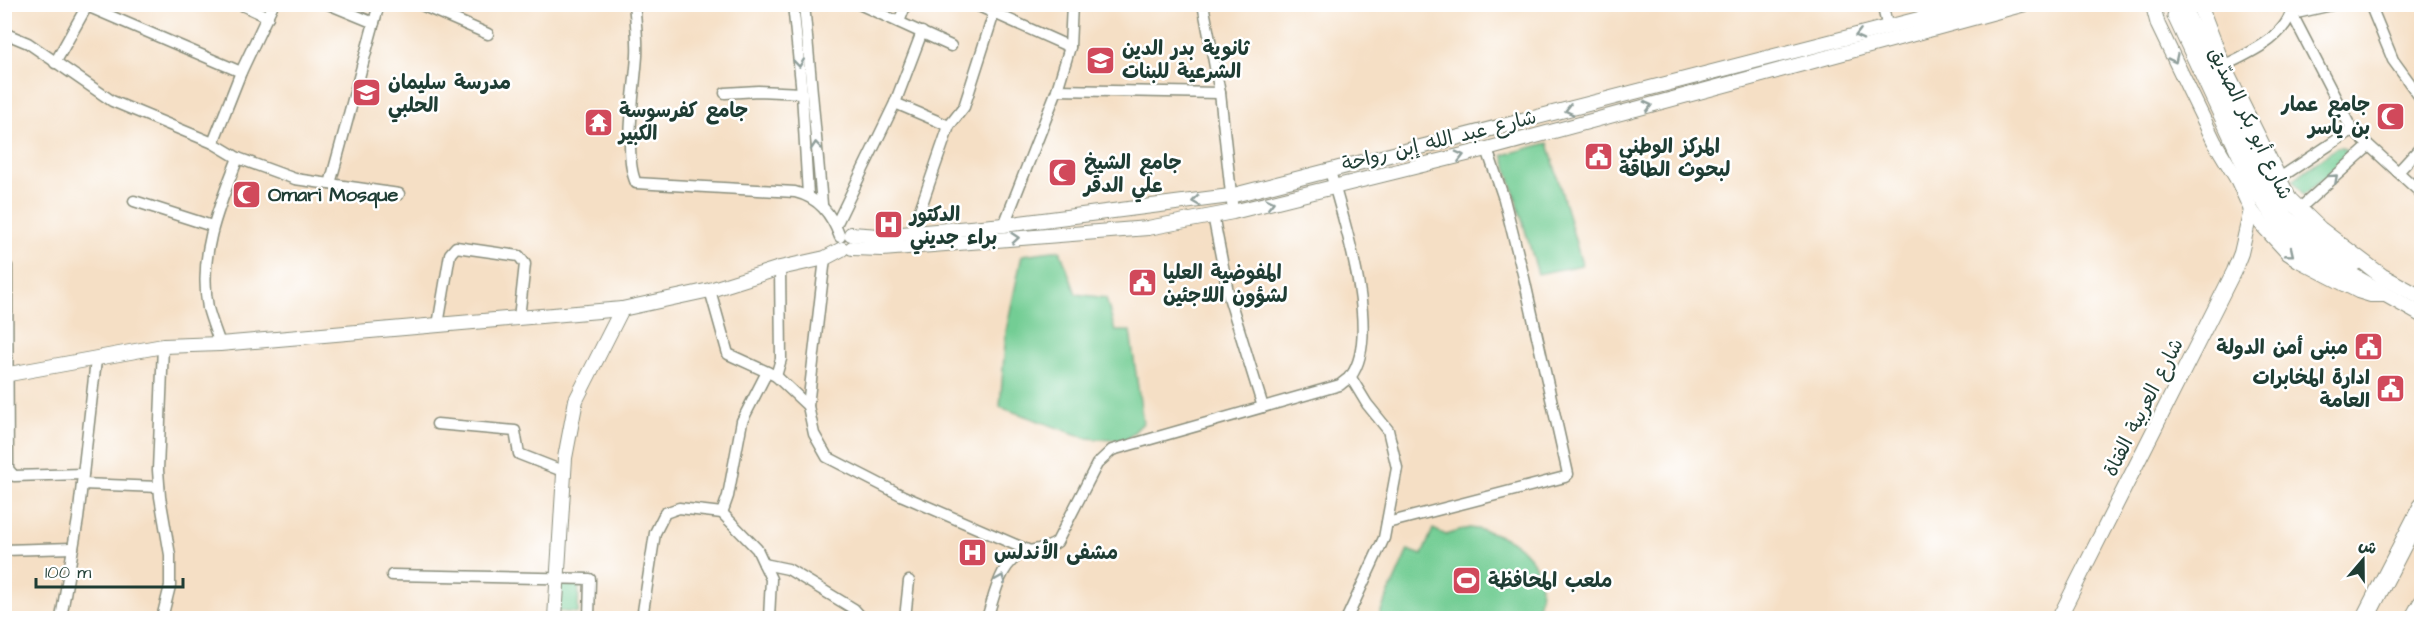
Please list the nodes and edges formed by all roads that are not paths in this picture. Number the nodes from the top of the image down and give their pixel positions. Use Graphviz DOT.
graph roads {
  1 [pos="240,4"];
  2 [pos="273,4"];
  3 [pos="328,4"];
  4 [pos="379,4"];
  5 [pos="419,4"];
  6 [pos="634,4"];
  7 [pos="793,4"];
  8 [pos="804,4"];
  9 [pos="859,4"];
  10 [pos="906,4"];
  11 [pos="974,4"];
  12 [pos="1072,4"];
  13 [pos="1203,4"];
  14 [pos="1882,4"];
  15 [pos="1977,4"];
  16 [pos="2025,4"];
  17 [pos="2336,4"];
  18 [pos="2370,4"];
  19 [pos="87,5"];
  20 [pos="2153,5"];
  21 [pos="2293,9"];
  22 [pos="2187,10"];
  23 [pos="994,14"];
  24 [pos="268,17"];
  25 [pos="899,22"];
  26 [pos="374,23"];
  27 [pos="1888,28"];
  28 [pos="922,32"];
  29 [pos="4,33"];
  30 [pos="488,34"];
  31 [pos="951,46"];
  32 [pos="1070,47"];
  33 [pos="55,63"];
  34 [pos="2223,66"];
  35 [pos="241,72"];
  36 [pos="1057,90"];
  37 [pos="725,93"];
  38 [pos="802,93"];
  39 [pos="1220,93"];
  40 [pos="2420,95"];
  41 [pos="895,103"];
  42 [pos="949,126"];
  43 [pos="2352,130"];
  44 [pos="213,142"];
  45 [pos="2369,146"];
  46 [pos="2421,146"];
  47 [pos="1487,149"];
  48 [pos="238,158"];
  49 [pos="1330,171"];
  50 [pos="2398,172"];
  51 [pos="2278,179"];
  52 [pos="330,184"];
  53 [pos="1335,188"];
  54 [pos="399,194"];
  55 [pos="2421,194"];
  56 [pos="808,195"];
  57 [pos="1230,196"];
  58 [pos="134,201"];
  59 [pos="822,204"];
  60 [pos="2299,209"];
  61 [pos="2251,210"];
  62 [pos="1233,212"];
  63 [pos="1213,215"];
  64 [pos="1004,225"];
  65 [pos="212,226"];
  66 [pos="912,233"];
  67 [pos="844,239"];
  68 [pos="825,258"];
  69 [pos="7,266"];
  70 [pos="780,268"];
  71 [pos="2382,276"];
  72 [pos="710,290"];
  73 [pos="2385,295"];
  74 [pos="2421,298"];
  75 [pos="622,309"];
  76 [pos="2421,315"];
  77 [pos="519,318"];
  78 [pos="438,325"];
  79 [pos="220,344"];
  80 [pos="164,346"];
  81 [pos="96,360"];
  82 [pos="772,374"];
  83 [pos="6,375"];
  84 [pos="1350,376"];
  85 [pos="808,406"];
  86 [pos="1263,407"];
  87 [pos="437,424"];
  88 [pos="565,472"];
  89 [pos="82,479"];
  90 [pos="159,487"];
  91 [pos="2421,507"];
  92 [pos="722,513"];
  93 [pos="1388,523"];
  94 [pos="2104,528"];
  95 [pos="2118,535"];
  96 [pos="73,548"];
  97 [pos="4,550"];
  98 [pos="1030,551"];
  99 [pos="764,564"];
  100 [pos="392,575"];
  101 [pos="559,578"];
  102 [pos="909,581"];
  103 [pos="2421,604"];
  104 [pos="61,618"];
  105 [pos="162,618"];
  106 [pos="555,618"];
  107 [pos="589,618"];
  108 [pos="642,618"];
  109 [pos="769,618"];
  110 [pos="862,618"];
  111 [pos="905,618"];
  112 [pos="987,618"];
  113 [pos="1347,618"];
  114 [pos="2059,618"];
  115 [pos="2365,618"];
  116 [pos="2414,618"];
  1 -- 24 [label="street"];
  2 -- 24 [label="street"];
  3 -- 26 [label="street"];
  4 -- 26 [label="street"];
  5 -- 30 [label="street"];
  6 -- 56 [label="street"];
  7 -- 38 [label="street, one-way"];
  59 -- 8 [label="street, one-way"];
  9 -- 25 [label="street"];
  10 -- 25 [label="street"];
  11 -- 23 [label="street"];
  12 -- 32 [label="street"];
  13 -- 39 [label="street"];
  14 -- 27 [label="street"];
  15 -- 27 [label="street, شارع عبد الله إبن رواحة"];
  47 -- 16 [label="street, شارع عبد الله إبن رواحة, one-way"];
  17 -- 21 [label="street"];
  18 -- 40 [label="street"];
  19 -- 33 [label="street"];
  19 -- 35 [label="street"];
  20 -- 61 [label="street, شارع أبو بكر الصدّيق, one-way"];
  21 -- 34 [label="street"];
  21 -- 43 [label="street"];
  22 -- 34 [label="main road, شارع أبو بكر الصدّيق"];
  22 -- 71 [label="main road"];
  22 -- 73 [label="main road, شارع أبو بكر الصدّيق"];
  23 -- 32 [label="street"];
  23 -- 42 [label="street"];
  24 -- 35 [label="street"];
  25 -- 28 [label="street"];
  26 -- 52 [label="street"];
  27 -- 49 [label="street, شارع عبد الله إبن رواحة, one-way"];
  28 -- 31 [label="street"];
  28 -- 41 [label="street"];
  29 -- 33 [label="street"];
  32 -- 36 [label="street"];
  33 -- 44 [label="street"];
  34 -- 51 [label="main road, شارع أبو بكر الصدّيق"];
  35 -- 44 [label="street"];
  36 -- 39 [label="street"];
  36 -- 64 [label="street"];
  37 -- 38 [label="street"];
  38 -- 56 [label="street"];
  39 -- 57 [label="street"];
  41 -- 42 [label="street"];
  41 -- 67 [label="street"];
  42 -- 66 [label="street"];
  43 -- 45 [label="street"];
  43 -- 51 [label="street"];
  44 -- 48 [label="street"];
  45 -- 50 [label="street"];
  60 -- 45 [label="street, one-way"];
  46 -- 50 [label="street"];
  53 -- 47 [label="street, شارع عبد الله إبن رواحة, one-way"];
  47 -- 93 [label="street"];
  48 -- 52 [label="street"];
  48 -- 65 [label="street"];
  49 -- 53 [label="street"];
  49 -- 57 [label="street, شارع عبد الله إبن رواحة"];
  50 -- 55 [label="street"];
  51 -- 60 [label="main road, شارع أبو بكر الصدّيق"];
  52 -- 54 [label="street"];
  62 -- 53 [label="street, شارع عبد الله إبن رواحة, one-way"];
  53 -- 84 [label="street"];
  56 -- 59 [label="street"];
  57 -- 62 [label="street"];
  57 -- 64 [label="street, شارع عبد الله إبن رواحة, one-way"];
  58 -- 65 [label="street"];
  59 -- 67 [label="street"];
  60 -- 71 [label="main road, شارع أبو بكر الصدّيق"];
  61 -- 73 [label="street, شارع أبو بكر الصدّيق, one-way"];
  61 -- 94 [label="street, شارع العربية الفتاة"];
  62 -- 63 [label="street, شارع عبد الله إبن رواحة"];
  67 -- 63 [label="street, شارع عبد الله إبن رواحة, one-way"];
  63 -- 86 [label="street"];
  64 -- 66 [label="street, شارع عبد الله إبن رواحة"];
  65 -- 79 [label="street"];
  66 -- 67 [label="street, شارع عبد الله إبن رواحة"];
  67 -- 68 [label="street"];
  68 -- 70 [label="street"];
  68 -- 85 [label="street"];
  69 -- 83 [label="street"];
  70 -- 72 [label="street"];
  70 -- 82 [label="street"];
  71 -- 74 [label="main road, شارع أبو بكر الصدّيق"];
  72 -- 75 [label="street"];
  72 -- 82 [label="street"];
  73 -- 76 [label="main road, شارع أبو بكر الصدّيق"];
  75 -- 77 [label="street"];
  75 -- 88 [label="street"];
  77 -- 78 [label="street"];
  77 -- 78 [label="street"];
  78 -- 79 [label="street"];
  79 -- 80 [label="street"];
  80 -- 81 [label="street"];
  80 -- 90 [label="street"];
  81 -- 83 [label="street"];
  81 -- 89 [label="street"];
  82 -- 85 [label="street"];
  82 -- 92 [label="street"];
  83 -- 89 [label="street"];
  84 -- 86 [label="street"];
  84 -- 93 [label="street"];
  85 -- 98 [label="street"];
  86 -- 98 [label="street"];
  87 -- 88 [label="street"];
  88 -- 101 [label="street"];
  89 -- 90 [label="street"];
  89 -- 96 [label="street"];
  90 -- 105 [label="street"];
  91 -- 115 [label="highway"];
  92 -- 99 [label="street"];
  92 -- 108 [label="street"];
  93 -- 113 [label="street"];
  94 -- 95 [label="street"];
  94 -- 114 [label="street, شارع العربية الفتاة"];
  96 -- 97 [label="street"];
  96 -- 104 [label="street"];
  112 -- 98 [label="street, one-way"];
  99 -- 109 [label="street"];
  99 -- 110 [label="street"];
  100 -- 101 [label="street"];
  101 -- 106 [label="street"];
  101 -- 107 [label="street"];
  102 -- 111 [label="street"];
  103 -- 116 [label="highway"];
}
